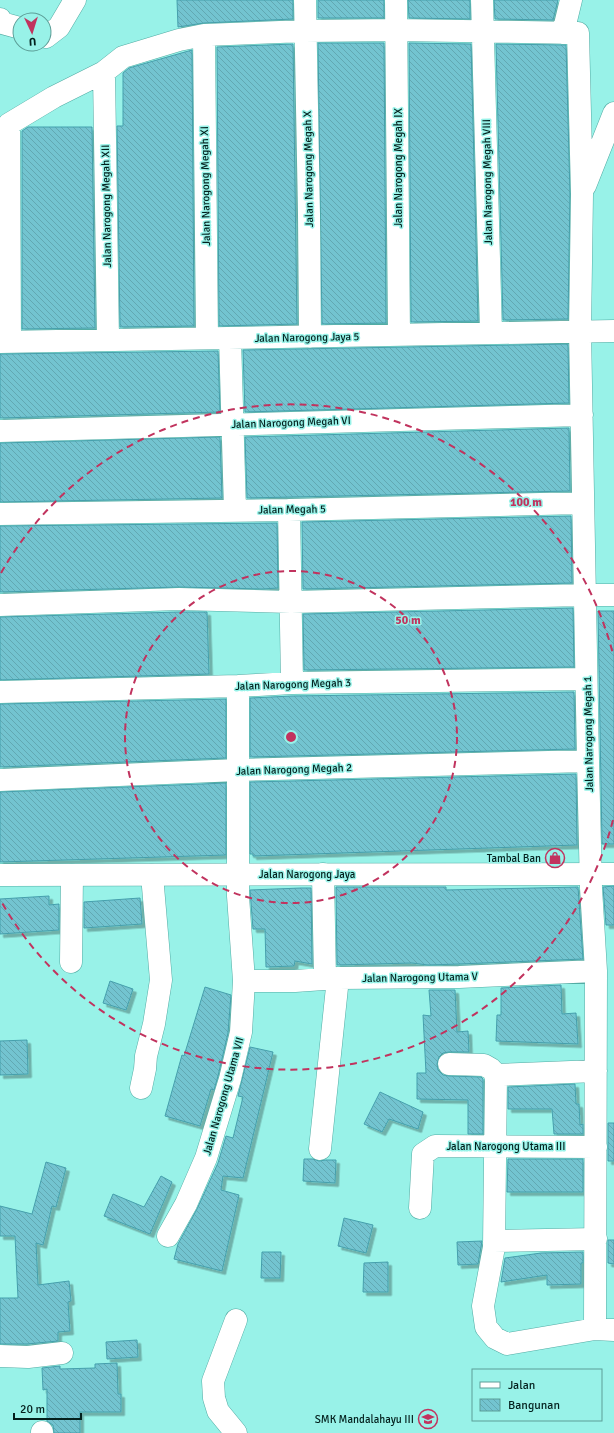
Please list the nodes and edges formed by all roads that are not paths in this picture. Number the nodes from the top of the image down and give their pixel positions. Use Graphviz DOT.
graph roads {
  1 [pos="75,0"];
  2 [pos="304,0"];
  3 [pos="396,0"];
  4 [pos="482,0"];
  5 [pos="571,0"];
  6 [pos="0,19"];
  7 [pos="12,26"];
  8 [pos="397,30"];
  9 [pos="305,31"];
  10 [pos="483,31"];
  11 [pos="52,32"];
  12 [pos="563,33"];
  13 [pos="204,35"];
  14 [pos="104,72"];
  15 [pos="614,113"];
  16 [pos="582,194"];
  17 [pos="580,331"];
  18 [pos="614,331"];
  19 [pos="491,333"];
  20 [pos="399,335"];
  21 [pos="310,337"];
  22 [pos="207,338"];
  23 [pos="230,338"];
  24 [pos="108,340"];
  25 [pos="5,342"];
  26 [pos="582,415"];
  27 [pos="234,424"];
  28 [pos="0,431"];
  29 [pos="583,503"];
  30 [pos="235,510"];
  31 [pos="289,510"];
  32 [pos="0,514"];
  33 [pos="585,595"];
  34 [pos="614,595"];
  35 [pos="291,602"];
  36 [pos="0,605"];
  37 [pos="586,678"];
  38 [pos="292,683"];
  39 [pos="238,686"];
  40 [pos="0,692"];
  41 [pos="588,761"];
  42 [pos="238,770"];
  43 [pos="0,780"];
  44 [pos="323,874"];
  45 [pos="591,874"];
  46 [pos="614,874"];
  47 [pos="0,875"];
  48 [pos="72,875"];
  49 [pos="152,875"];
  50 [pos="239,875"];
  51 [pos="71,962"];
  52 [pos="596,971"];
  53 [pos="332,978"];
  54 [pos="244,981"];
  55 [pos="449,1064"];
  56 [pos="596,1071"];
  57 [pos="496,1075"];
  58 [pos="141,1088"];
  59 [pos="495,1147"];
  60 [pos="596,1147"];
  61 [pos="320,1149"];
  62 [pos="420,1208"];
  63 [pos="168,1236"];
  64 [pos="596,1239"];
  65 [pos="494,1241"];
  66 [pos="236,1320"];
  67 [pos="605,1329"];
  68 [pos="62,1353"];
  69 [pos="0,1356"];
  70 [pos="236,1433"];
  1 -- 11 [label="street"];
  2 -- 9 [label="street, Jalan Narogong Megah X"];
  3 -- 8 [label="street, Jalan Narogong Megah IX"];
  4 -- 10 [label="street, Jalan Narogong Megah VIII"];
  5 -- 12 [label="street"];
  6 -- 7 [label="street"];
  8 -- 9 [label="street"];
  8 -- 10 [label="street"];
  8 -- 20 [label="street, Jalan Narogong Megah IX"];
  9 -- 13 [label="street"];
  9 -- 21 [label="street, Jalan Narogong Megah X"];
  10 -- 12 [label="street"];
  10 -- 19 [label="street, Jalan Narogong Megah VIII"];
  12 -- 16 [label="street, Jalan Narogong Megah 1"];
  13 -- 14 [label="street"];
  13 -- 22 [label="street, Jalan Narogong Megah XI"];
  14 -- 24 [label="street, Jalan Narogong Megah XII"];
  14 -- 25 [label="street"];
  15 -- 16 [label="street"];
  16 -- 17 [label="street, Jalan Narogong Megah 1"];
  17 -- 18 [label="street, Jalan Narogong Jaya 5"];
  17 -- 19 [label="street, Jalan Narogong Jaya 5"];
  17 -- 26 [label="street, Jalan Narogong Megah 1"];
  19 -- 20 [label="street, Jalan Narogong Jaya 5"];
  20 -- 21 [label="street, Jalan Narogong Jaya 5"];
  21 -- 23 [label="street, Jalan Narogong Jaya 5"];
  22 -- 23 [label="street, Jalan Narogong Jaya 5"];
  22 -- 24 [label="street, Jalan Narogong Jaya 5"];
  23 -- 27 [label="street"];
  24 -- 25 [label="street, Jalan Narogong Jaya 5"];
  26 -- 27 [label="street, Jalan Narogong Megah VI"];
  26 -- 29 [label="street, Jalan Narogong Megah 1"];
  27 -- 28 [label="street, Jalan Narogong Megah VI"];
  27 -- 30 [label="street"];
  29 -- 31 [label="street, Jalan Megah 5"];
  29 -- 33 [label="street, Jalan Narogong Megah 1"];
  30 -- 31 [label="street, Jalan Megah 5"];
  30 -- 32 [label="street, Jalan Megah 5"];
  31 -- 35 [label="street"];
  33 -- 34 [label="street"];
  33 -- 35 [label="street"];
  33 -- 37 [label="street, Jalan Narogong Megah 1"];
  35 -- 36 [label="street"];
  35 -- 38 [label="street"];
  37 -- 38 [label="street, Jalan Narogong Megah 3"];
  37 -- 41 [label="street, Jalan Narogong Megah 1"];
  38 -- 39 [label="street, Jalan Narogong Megah 3"];
  39 -- 40 [label="street, Jalan Narogong Megah 3"];
  39 -- 42 [label="street, Jalan Narogong Utama VII"];
  41 -- 42 [label="street, Jalan Narogong Megah 2"];
  41 -- 45 [label="street, Jalan Narogong Megah 1"];
  42 -- 43 [label="street, Jalan Narogong Megah 2"];
  42 -- 50 [label="street, Jalan Narogong Utama VII"];
  44 -- 45 [label="street, Jalan Narogong Jaya"];
  44 -- 50 [label="street, Jalan Narogong Jaya"];
  44 -- 53 [label="street"];
  45 -- 46 [label="street, Jalan Narogong Jaya"];
  45 -- 52 [label="street, Jalan Narogong Megah 1"];
  47 -- 48 [label="street, Jalan Narogong Jaya"];
  48 -- 49 [label="street, Jalan Narogong Jaya"];
  48 -- 51 [label="street"];
  49 -- 50 [label="street, Jalan Narogong Jaya"];
  49 -- 58 [label="street"];
  50 -- 54 [label="street, Jalan Narogong Utama VII"];
  52 -- 53 [label="street, Jalan Narogong Utama V"];
  52 -- 56 [label="street, Jalan Narogong Megah 1"];
  53 -- 54 [label="street, Jalan Narogong Utama V"];
  53 -- 61 [label="street"];
  54 -- 63 [label="street, Jalan Narogong Utama VII"];
  55 -- 57 [label="street"];
  56 -- 57 [label="street"];
  56 -- 60 [label="street, Jalan Narogong Megah 1"];
  57 -- 59 [label="street"];
  59 -- 60 [label="street, Jalan Narogong Utama III"];
  59 -- 62 [label="street, Jalan Narogong Utama III"];
  59 -- 65 [label="street"];
  60 -- 64 [label="street, Jalan Narogong Megah 1"];
  64 -- 65 [label="street"];
  64 -- 67 [label="street, Jalan Narogong Megah 1"];
  65 -- 67 [label="street"];
  66 -- 70 [label="street"];
  68 -- 69 [label="street"];
}
